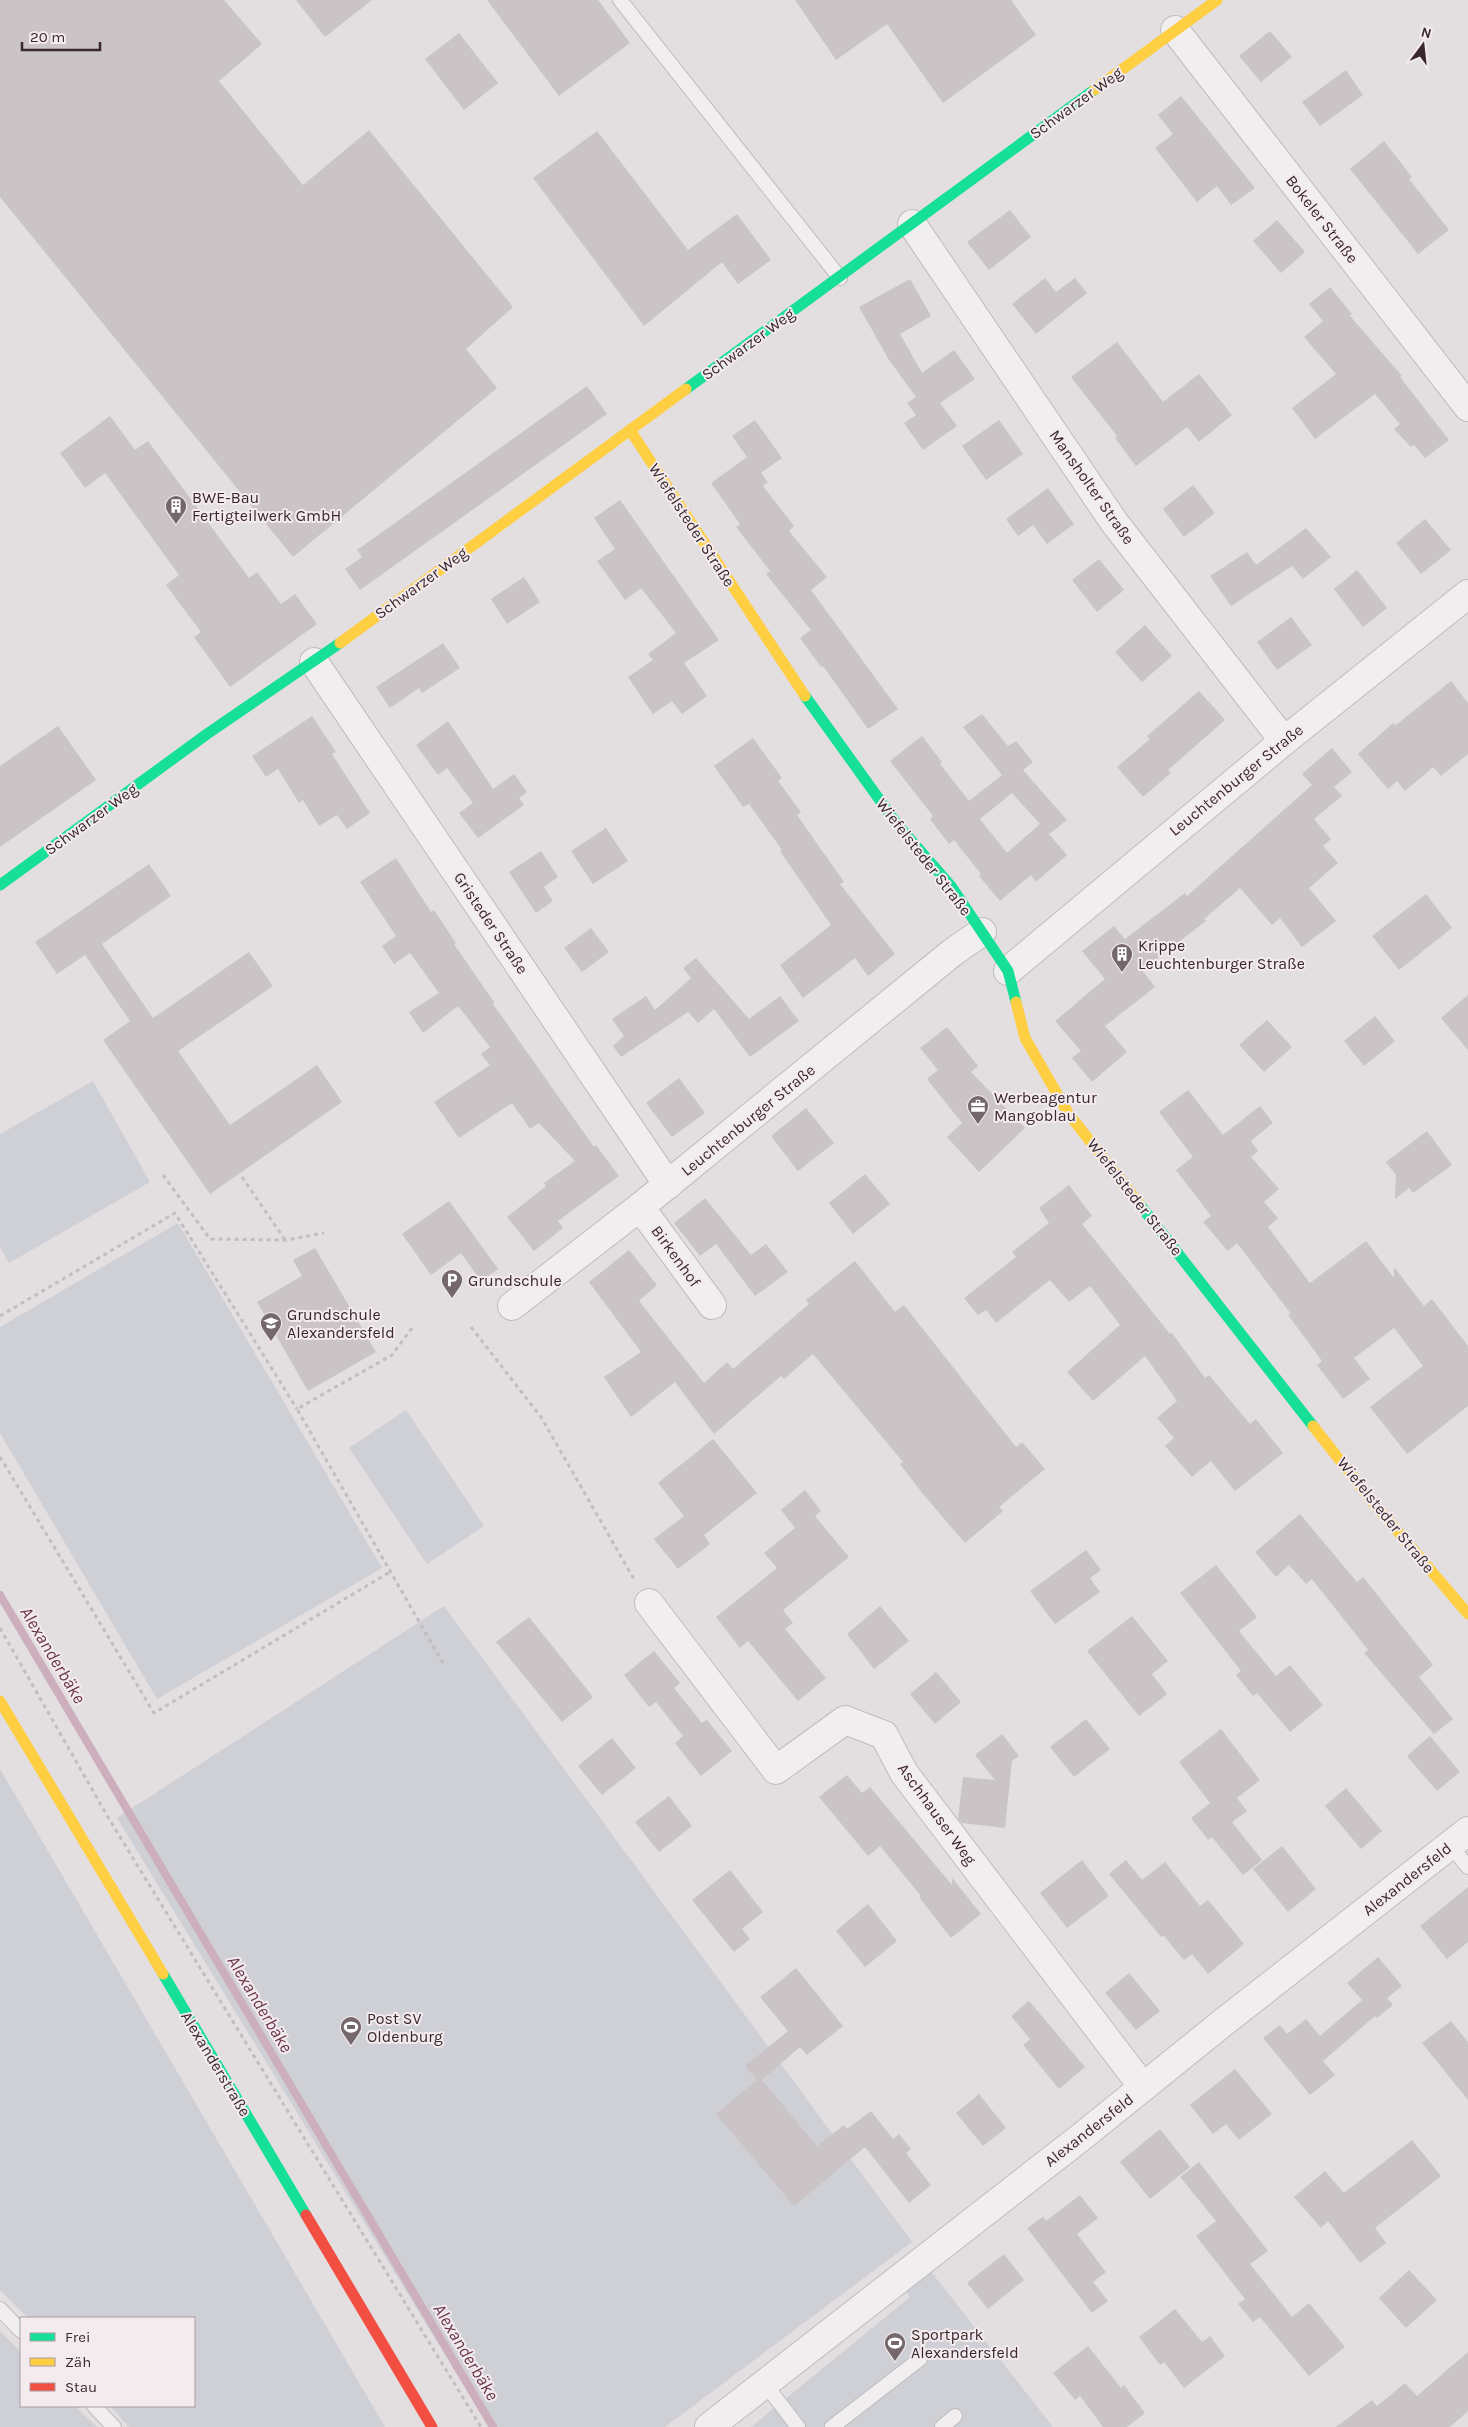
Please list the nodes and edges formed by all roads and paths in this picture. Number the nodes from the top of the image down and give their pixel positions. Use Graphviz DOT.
graph roads {
  1 [pos="620,0"];
  2 [pos="1207,3"];
  3 [pos="1175,30"];
  4 [pos="912,224"];
  5 [pos="840,278"];
  6 [pos="1468,408"];
  7 [pos="630,430"];
  8 [pos="1468,594"];
  9 [pos="314,662"];
  10 [pos="1284,741"];
  11 [pos="0,885"];
  12 [pos="982,932"];
  13 [pos="1008,971"];
  14 [pos="163,1175"];
  15 [pos="242,1177"];
  16 [pos="668,1185"];
  17 [pos="640,1207"];
  18 [pos="324,1233"];
  19 [pos="286,1240"];
  20 [pos="712,1305"];
  21 [pos="512,1306"];
  22 [pos="0,1316"];
  23 [pos="471,1327"];
  24 [pos="412,1328"];
  25 [pos="297,1409"];
  26 [pos="0,1457"];
  27 [pos="390,1572"];
  28 [pos="649,1603"];
  29 [pos="1468,1614"];
  30 [pos="0,1628"];
  31 [pos="444,1665"];
  32 [pos="0,1701"];
  33 [pos="1459,1838"];
  34 [pos="1468,1867"];
  35 [pos="1143,2087"];
  36 [pos="0,2309"];
  37 [pos="20,2330"];
  38 [pos="920,2359"];
  39 [pos="765,2384"];
  40 [pos="95,2407"];
  41 [pos="955,2416"];
  42 [pos="114,2427"];
  43 [pos="432,2427"];
  44 [pos="481,2427"];
  45 [pos="708,2427"];
  46 [pos="798,2427"];
  47 [pos="832,2427"];
  48 [pos="942,2427"];
  1 -- 5 [label="lane"];
  2 -- 3 [label="street, Schwarzer Weg"];
  3 -- 4 [label="street, Schwarzer Weg"];
  3 -- 6 [label="street, Bokeler Straße"];
  4 -- 5 [label="street, Schwarzer Weg"];
  4 -- 10 [label="street, Mansholter Straße"];
  5 -- 7 [label="street, Schwarzer Weg"];
  7 -- 9 [label="street, Schwarzer Weg"];
  7 -- 12 [label="street, Wiefelsteder Straße"];
  8 -- 10 [label="street, Leuchtenburger Straße"];
  9 -- 11 [label="street, Schwarzer Weg"];
  9 -- 16 [label="street, Gristeder Straße"];
  10 -- 13 [label="street, Leuchtenburger Straße"];
  12 -- 13 [label="street, Wiefelsteder Straße"];
  12 -- 16 [label="street, Leuchtenburger Straße"];
  13 -- 29 [label="street, Wiefelsteder Straße"];
  14 -- 19 [label="path"];
  15 -- 19 [label="path"];
  16 -- 17 [label="street, Leuchtenburger Straße"];
  17 -- 20 [label="street, Birkenhof"];
  17 -- 21 [label="street, Leuchtenburger Straße"];
  18 -- 19 [label="path"];
  22 -- 25 [label="path"];
  23 -- 28 [label="path"];
  24 -- 25 [label="path"];
  25 -- 27 [label="path"];
  26 -- 27 [label="path"];
  27 -- 31 [label="path"];
  28 -- 35 [label="street, Aschhauser Weg"];
  30 -- 44 [label="path"];
  32 -- 43 [label="street, Alexanderstraße"];
  33 -- 34 [label="lane"];
  33 -- 35 [label="street, Alexandersfeld"];
  35 -- 39 [label="street, Alexandersfeld"];
  36 -- 37 [label="lane"];
  38 -- 47 [label="lane"];
  39 -- 45 [label="street, Alexandersfeld"];
  39 -- 46 [label="lane"];
  40 -- 42 [label="lane"];
  41 -- 48 [label="lane"];
}
